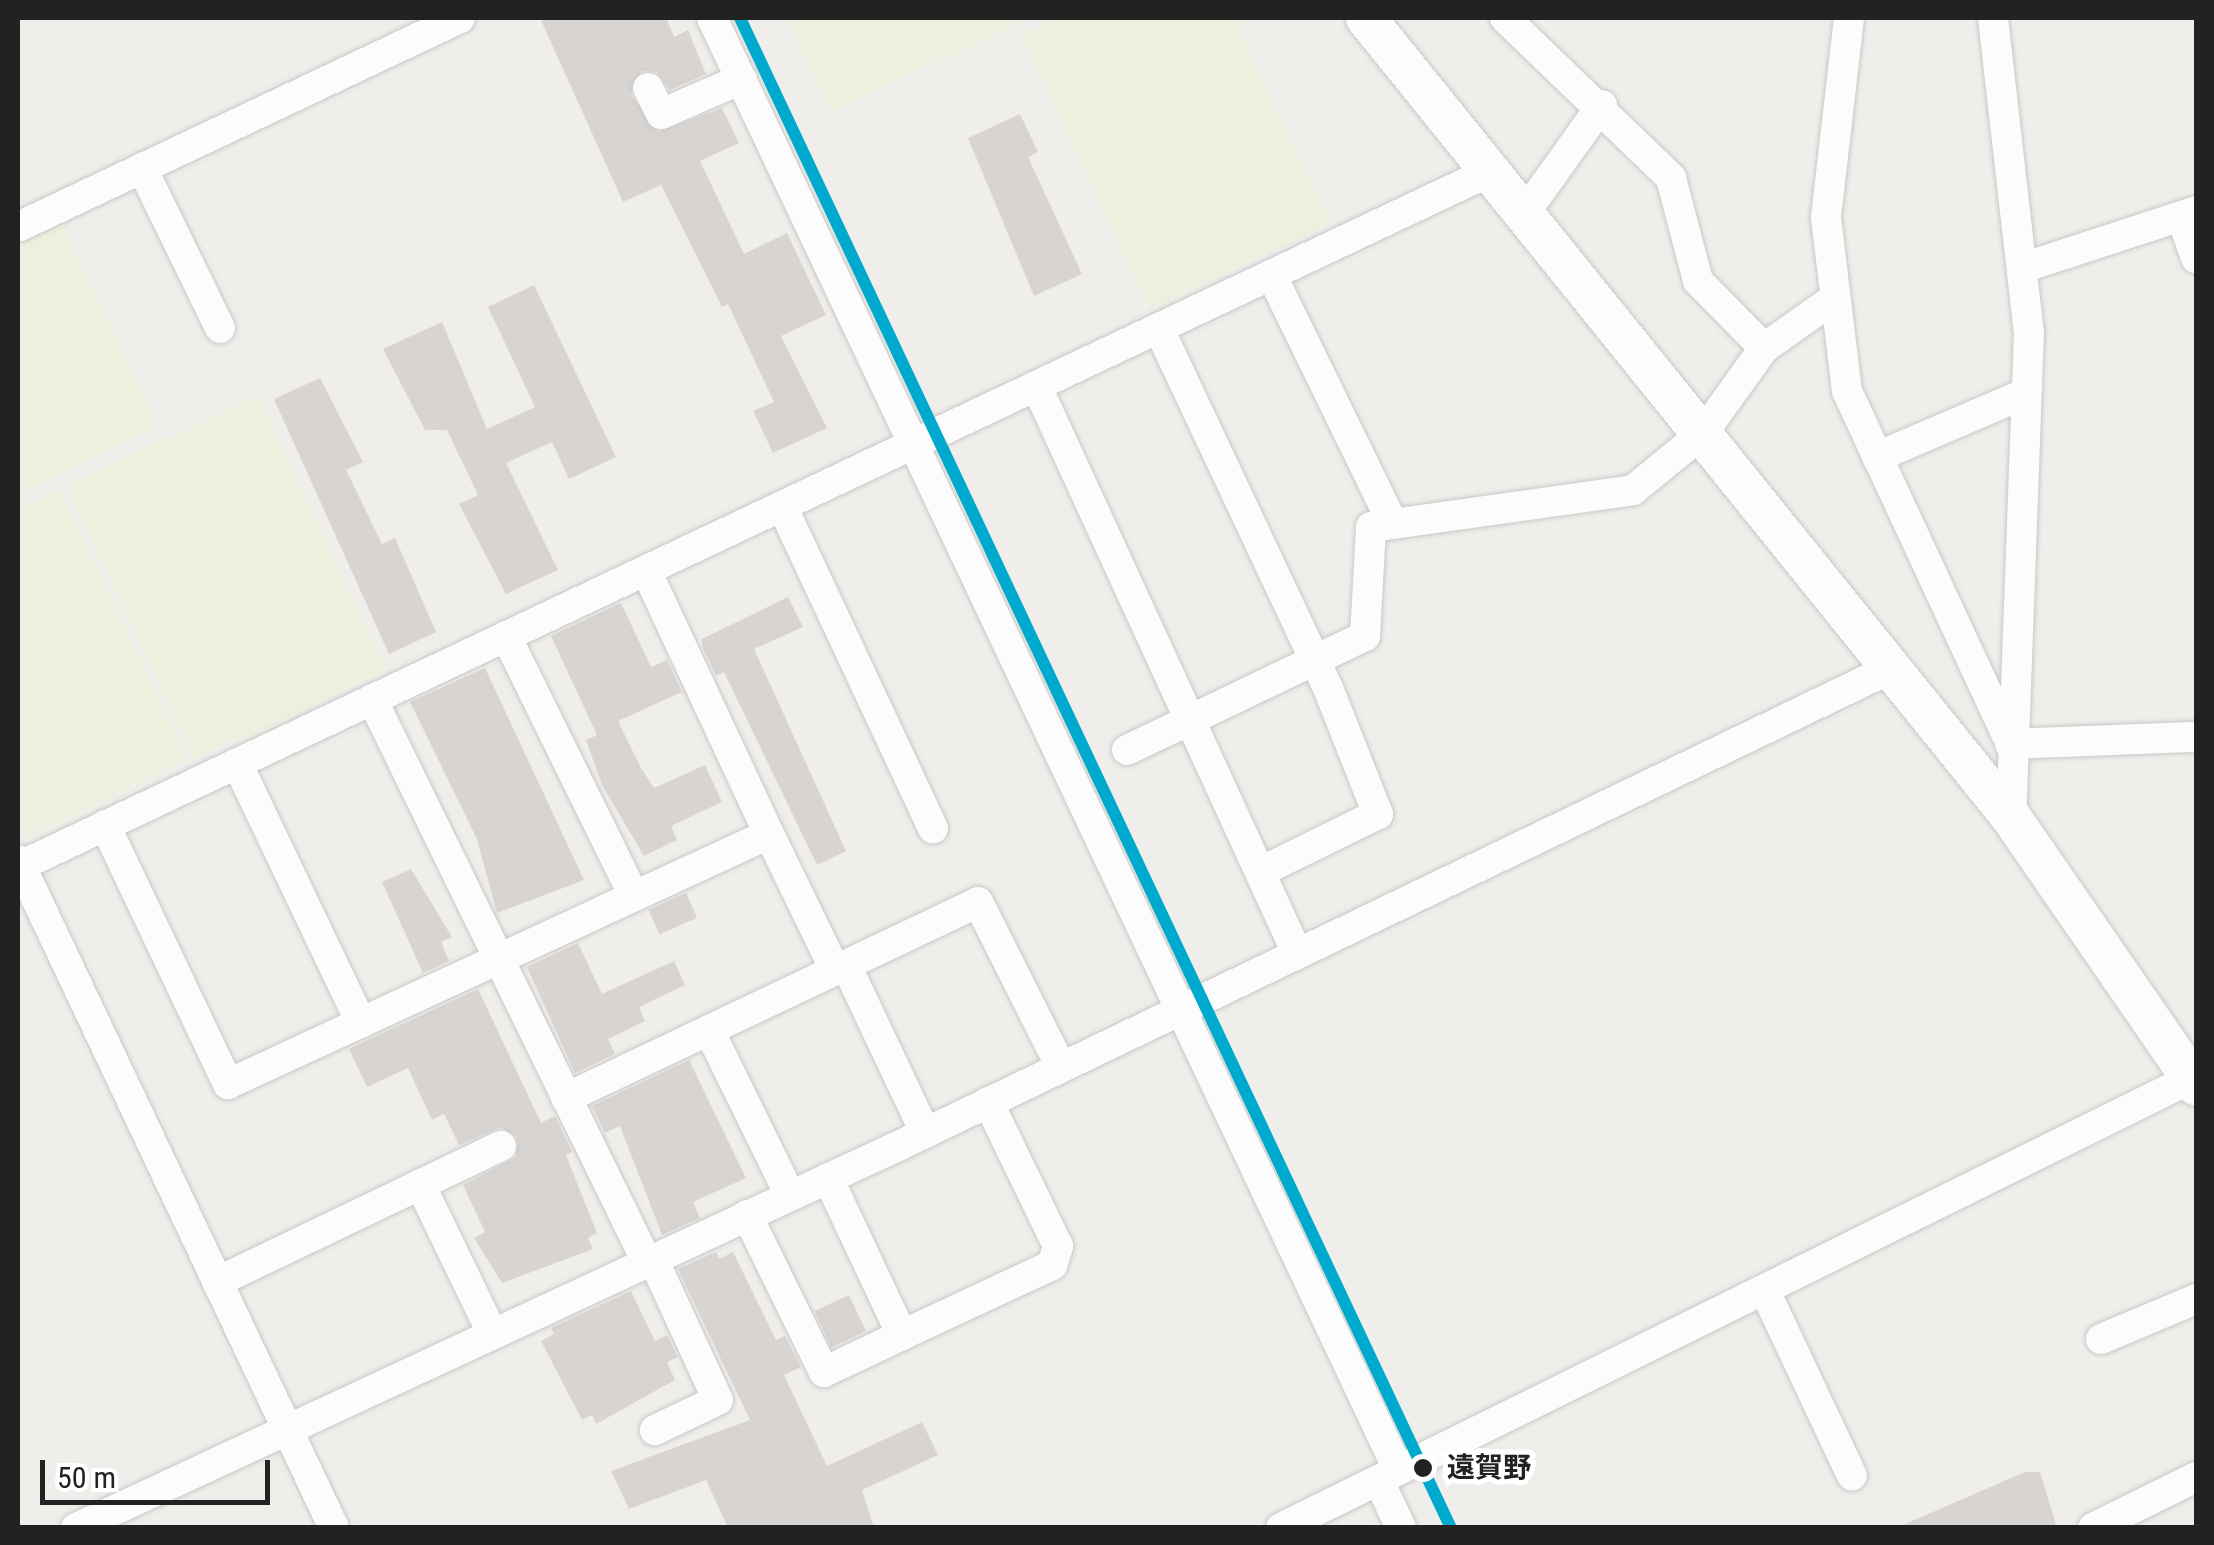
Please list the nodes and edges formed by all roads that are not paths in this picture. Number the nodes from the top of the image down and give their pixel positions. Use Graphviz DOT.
graph roads {
  1 [pos="460,18"];
  2 [pos="712,18"];
  3 [pos="1366,18"];
  4 [pos="1505,18"];
  5 [pos="1849,18"];
  6 [pos="1993,18"];
  7 [pos="742,79"];
  8 [pos="648,88"];
  9 [pos="1602,105"];
  10 [pos="142,168"];
  11 [pos="1489,172"];
  12 [pos="2189,213"];
  13 [pos="1524,214"];
  14 [pos="18,227"];
  15 [pos="2196,258"];
  16 [pos="2022,268"];
  17 [pos="1272,276"];
  18 [pos="1836,298"];
  19 [pos="220,328"];
  20 [pos="1159,329"];
  21 [pos="1764,348"];
  22 [pos="1037,387"];
  23 [pos="2026,393"];
  24 [pos="1703,433"];
  25 [pos="914,445"];
  26 [pos="1877,457"];
  27 [pos="782,506"];
  28 [pos="1393,524"];
  29 [pos="646,570"];
  30 [pos="506,636"];
  31 [pos="1315,661"];
  32 [pos="1894,667"];
  33 [pos="372,700"];
  34 [pos="1190,721"];
  35 [pos="2196,737"];
  36 [pos="2010,744"];
  37 [pos="1127,750"];
  38 [pos="237,763"];
  39 [pos="2011,816"];
  40 [pos="105,825"];
  41 [pos="933,828"];
  42 [pos="769,834"];
  43 [pos="18,864"];
  44 [pos="1260,872"];
  45 [pos="634,896"];
  46 [pos="1296,952"];
  47 [pos="498,960"];
  48 [pos="840,968"];
  49 [pos="1178,1010"];
  50 [pos="361,1023"];
  51 [pos="709,1030"];
  52 [pos="1060,1066"];
  53 [pos="2194,1082"];
  54 [pos="566,1098"];
  55 [pos="988,1102"];
  56 [pos="925,1132"];
  57 [pos="501,1146"];
  58 [pos="828,1178"];
  59 [pos="420,1184"];
  60 [pos="790,1196"];
  61 [pos="747,1215"];
  62 [pos="650,1260"];
  63 [pos="217,1282"];
  64 [pos="1765,1291"];
  65 [pos="2196,1299"];
  66 [pos="492,1333"];
  67 [pos="902,1336"];
  68 [pos="2101,1338"];
  69 [pos="286,1428"];
  70 [pos="655,1430"];
  71 [pos="1388,1474"];
  72 [pos="1852,1476"];
  73 [pos="2196,1477"];
  74 [pos="2086,1522"];
  75 [pos="76,1528"];
  76 [pos="334,1528"];
  77 [pos="1281,1528"];
  78 [pos="1401,1528"];
  1 -- 10 [label="street"];
  2 -- 7 [label="street"];
  3 -- 11 [label="street"];
  4 -- 9 [label="street"];
  5 -- 18 [label="street"];
  6 -- 16 [label="street"];
  7 -- 8 [label="street"];
  7 -- 25 [label="street"];
  9 -- 13 [label="street"];
  9 -- 21 [label="street"];
  10 -- 14 [label="street"];
  10 -- 19 [label="street"];
  11 -- 13 [label="street"];
  11 -- 17 [label="street"];
  12 -- 15 [label="street"];
  12 -- 16 [label="street"];
  13 -- 24 [label="street"];
  16 -- 23 [label="street"];
  17 -- 20 [label="street"];
  17 -- 28 [label="street"];
  18 -- 21 [label="street"];
  18 -- 26 [label="street"];
  20 -- 22 [label="street"];
  20 -- 31 [label="street"];
  21 -- 24 [label="street"];
  22 -- 25 [label="street"];
  22 -- 34 [label="street"];
  23 -- 26 [label="street"];
  23 -- 36 [label="street"];
  24 -- 28 [label="street"];
  24 -- 32 [label="street"];
  25 -- 27 [label="street"];
  25 -- 49 [label="street"];
  26 -- 36 [label="street"];
  27 -- 29 [label="street"];
  27 -- 41 [label="street"];
  28 -- 31 [label="street"];
  29 -- 30 [label="street"];
  29 -- 42 [label="street"];
  30 -- 33 [label="street"];
  30 -- 45 [label="street"];
  31 -- 34 [label="street"];
  31 -- 44 [label="street"];
  32 -- 39 [label="street"];
  32 -- 46 [label="street"];
  33 -- 38 [label="street"];
  33 -- 47 [label="street"];
  34 -- 37 [label="street"];
  34 -- 44 [label="street"];
  35 -- 36 [label="street"];
  36 -- 39 [label="street"];
  38 -- 40 [label="street"];
  38 -- 50 [label="street"];
  39 -- 53 [label="street"];
  40 -- 43 [label="street"];
  40 -- 50 [label="street"];
  42 -- 45 [label="street"];
  42 -- 48 [label="street"];
  43 -- 63 [label="street"];
  44 -- 46 [label="street"];
  45 -- 47 [label="street"];
  46 -- 49 [label="street"];
  47 -- 50 [label="street"];
  47 -- 54 [label="street"];
  48 -- 51 [label="street"];
  48 -- 52 [label="street"];
  48 -- 56 [label="street"];
  49 -- 52 [label="street"];
  49 -- 71 [label="street"];
  51 -- 54 [label="street"];
  51 -- 60 [label="street"];
  52 -- 55 [label="street"];
  53 -- 64 [label="street"];
  54 -- 62 [label="street"];
  55 -- 56 [label="street"];
  55 -- 67 [label="street"];
  56 -- 58 [label="street"];
  57 -- 59 [label="street"];
  58 -- 60 [label="street"];
  58 -- 67 [label="street"];
  59 -- 63 [label="street"];
  59 -- 66 [label="street"];
  60 -- 61 [label="street"];
  61 -- 62 [label="street"];
  61 -- 67 [label="street"];
  62 -- 66 [label="street"];
  62 -- 70 [label="street"];
  63 -- 69 [label="street"];
  64 -- 71 [label="street"];
  64 -- 72 [label="street"];
  65 -- 68 [label="street"];
  66 -- 69 [label="street"];
  69 -- 75 [label="street"];
  69 -- 76 [label="street"];
  71 -- 77 [label="street"];
  71 -- 78 [label="street"];
  73 -- 74 [label="street"];
}
